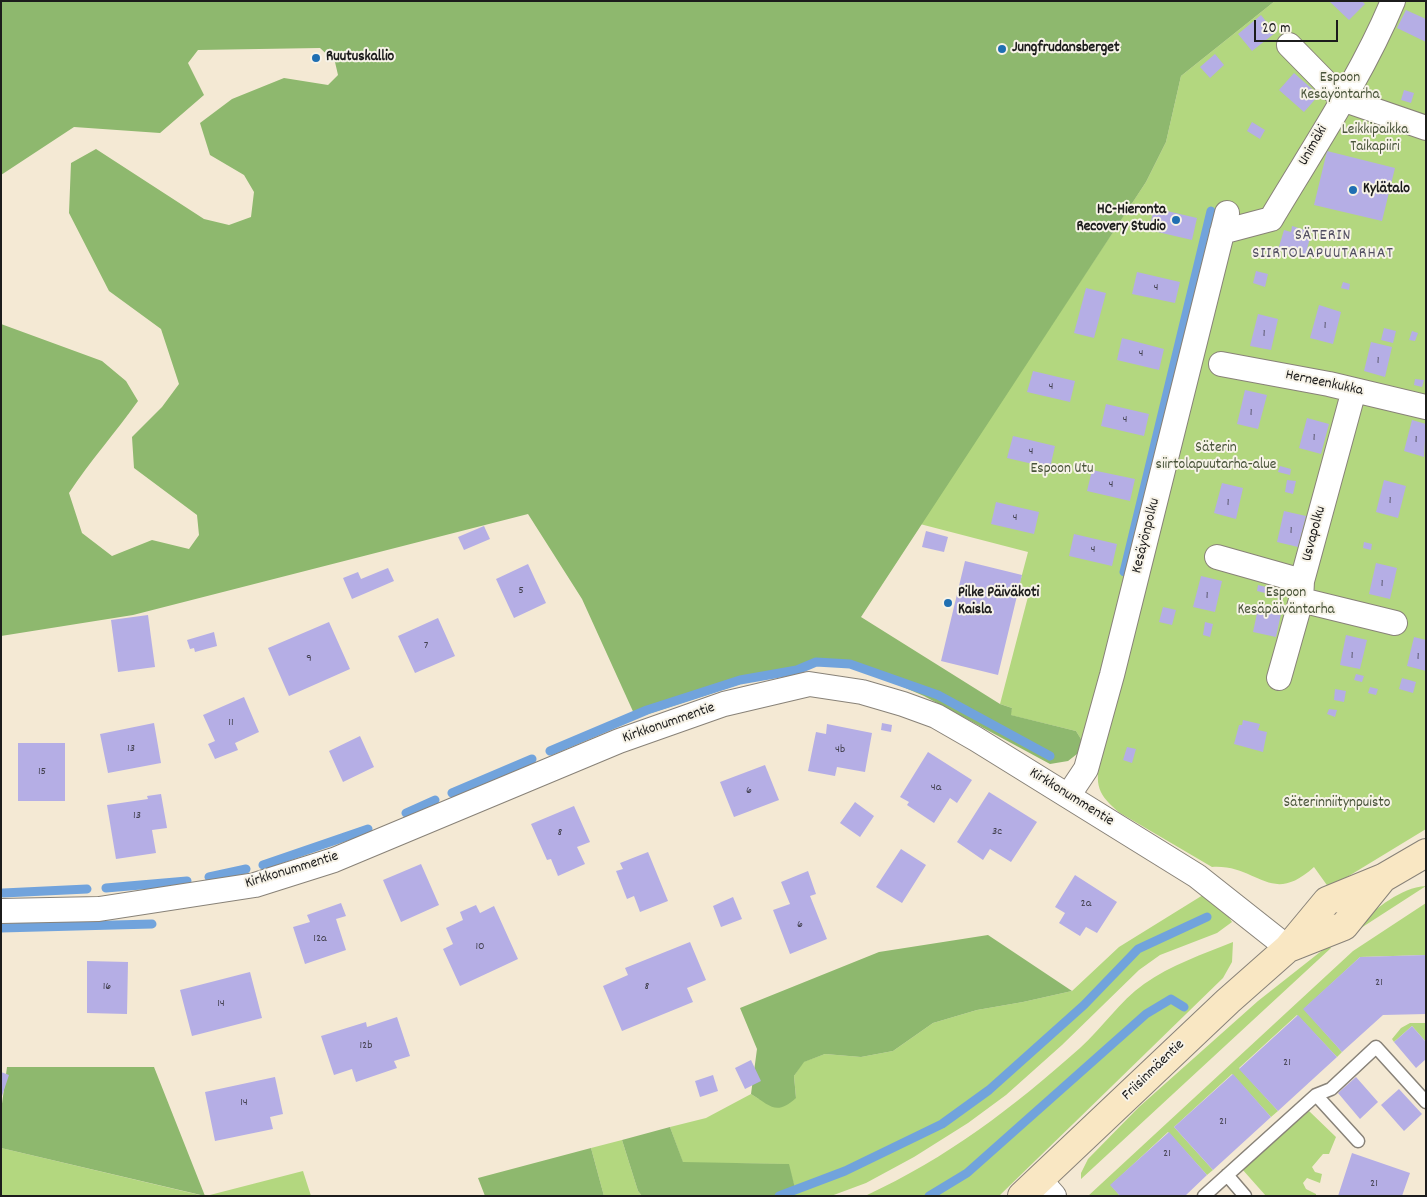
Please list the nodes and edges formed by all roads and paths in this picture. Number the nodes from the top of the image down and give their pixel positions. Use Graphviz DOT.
graph roads {
  1 [pos="1393,1"];
  2 [pos="1289,45"];
  3 [pos="1342,99"];
  4 [pos="1426,128"];
  5 [pos="1224,223"];
  6 [pos="1221,364"];
  7 [pos="1354,390"];
  8 [pos="1426,407"];
  9 [pos="1217,557"];
  10 [pos="1302,590"];
  11 [pos="1395,623"];
  12 [pos="1279,678"];
  13 [pos="1068,796"];
  14 [pos="1426,854"];
  15 [pos="1,911"];
  16 [pos="1288,948"];
  17 [pos="1316,1095"];
  18 [pos="1426,1102"];
  19 [pos="1358,1142"];
  20 [pos="1227,1175"];
  21 [pos="1039,1190"];
  22 [pos="1204,1196"];
  23 [pos="1245,1196"];
  1 -- 3 [label="street, Unimäki"];
  2 -- 3 [label="street"];
  3 -- 4 [label="street"];
  3 -- 5 [label="street, Unimäki"];
  5 -- 13 [label="street, Kesäyönpolku"];
  6 -- 7 [label="street, Herneenkukka"];
  7 -- 8 [label="street, Herneenkukka"];
  7 -- 10 [label="street, Usvapolku"];
  9 -- 10 [label="street"];
  10 -- 11 [label="street"];
  10 -- 12 [label="street, Usvapolku"];
  13 -- 15 [label="street, Kirkkonummentie"];
  13 -- 16 [label="street, Kirkkonummentie"];
  14 -- 16 [label="main road, Friisinmäentie"];
  16 -- 21 [label="main road, Friisinmäentie"];
  17 -- 18 [label="lane"];
  17 -- 19 [label="lane"];
  17 -- 20 [label="lane"];
  20 -- 22 [label="lane"];
  20 -- 23 [label="lane"];
}
